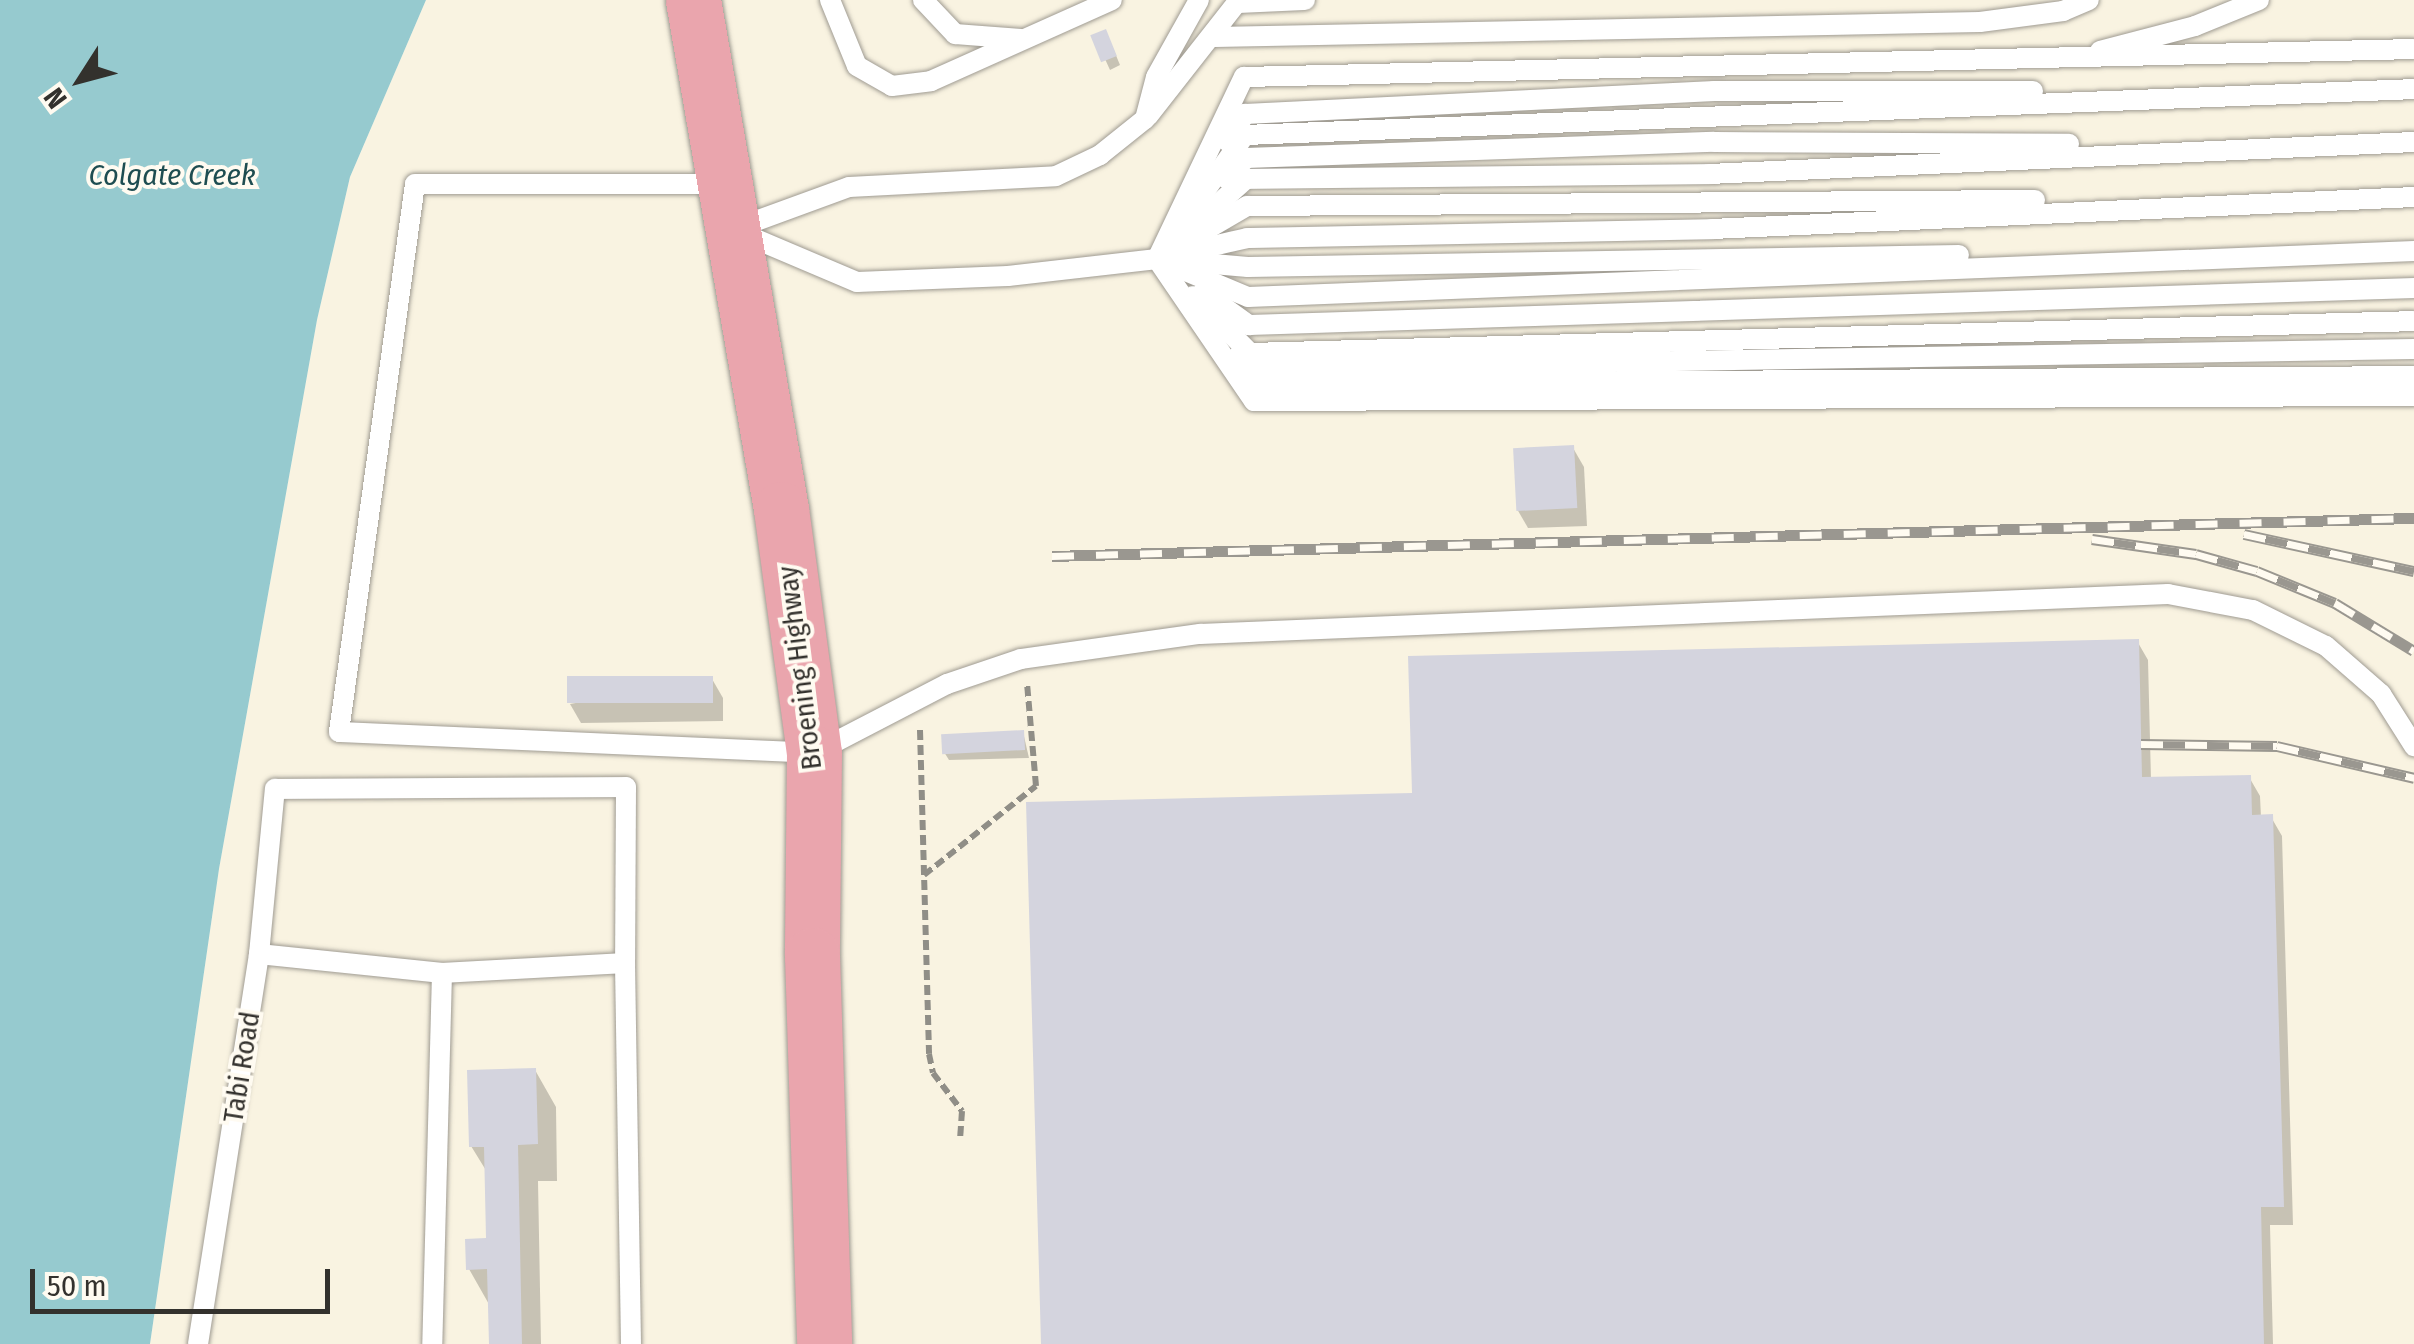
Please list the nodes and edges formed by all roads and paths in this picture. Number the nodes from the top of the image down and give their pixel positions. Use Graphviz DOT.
graph roads {
  1 [pos="693,0"];
  2 [pos="830,0"];
  3 [pos="924,0"];
  4 [pos="1112,0"];
  5 [pos="1199,0"];
  6 [pos="1305,0"];
  7 [pos="2089,0"];
  8 [pos="2260,0"];
  9 [pos="1238,2"];
  10 [pos="1216,37"];
  11 [pos="1023,40"];
  12 [pos="2414,49"];
  13 [pos="2070,59"];
  14 [pos="2414,89"];
  15 [pos="1146,119"];
  16 [pos="2414,142"];
  17 [pos="2312,145"];
  18 [pos="2414,196"];
  19 [pos="2316,200"];
  20 [pos="728,206"];
  21 [pos="2414,250"];
  22 [pos="2314,254"];
  23 [pos="1157,259"];
  24 [pos="2414,288"];
  25 [pos="2414,321"];
  26 [pos="2414,349"];
  27 [pos="2414,376"];
  28 [pos="2414,396"];
  29 [pos="1025,658"];
  30 [pos="917,700"];
  31 [pos="2414,746"];
  32 [pos="814,752"];
  33 [pos="924,875"];
  34 [pos="259,954"];
  35 [pos="626,962"];
  36 [pos="442,973"];
  37 [pos="960,1139"];
  38 [pos="198,1344"];
  39 [pos="432,1344"];
  40 [pos="631,1344"];
  41 [pos="824,1344"];
  1 -- 20 [label="main road, Broening Highway"];
  2 -- 11 [label="lane"];
  3 -- 11 [label="lane"];
  4 -- 11 [label="lane"];
  5 -- 15 [label="lane"];
  6 -- 9 [label="lane"];
  7 -- 10 [label="lane"];
  8 -- 13 [label="lane"];
  9 -- 10 [label="lane"];
  10 -- 15 [label="lane"];
  12 -- 13 [label="lane"];
  13 -- 23 [label="lane"];
  14 -- 23 [label="lane"];
  15 -- 20 [label="lane"];
  16 -- 17 [label="lane"];
  17 -- 23 [label="lane"];
  17 -- 23 [label="lane"];
  18 -- 19 [label="lane"];
  19 -- 23 [label="lane"];
  19 -- 23 [label="lane"];
  20 -- 23 [label="lane"];
  20 -- 32 [label="main road, Broening Highway"];
  20 -- 32 [label="lane"];
  21 -- 22 [label="lane"];
  22 -- 23 [label="lane"];
  22 -- 23 [label="lane"];
  23 -- 24 [label="lane"];
  23 -- 25 [label="lane"];
  23 -- 26 [label="lane"];
  23 -- 27 [label="lane"];
  23 -- 28 [label="lane"];
  29 -- 30 [label="lane"];
  29 -- 31 [label="lane"];
  29 -- 33 [label="path"];
  30 -- 32 [label="lane"];
  30 -- 33 [label="path"];
  32 -- 41 [label="main road, Broening Highway"];
  33 -- 37 [label="path"];
  34 -- 35 [label="lane, Tabi Road"];
  34 -- 36 [label="lane"];
  34 -- 38 [label="lane, Tabi Road"];
  35 -- 36 [label="lane"];
  35 -- 40 [label="lane"];
  36 -- 39 [label="lane"];
}
